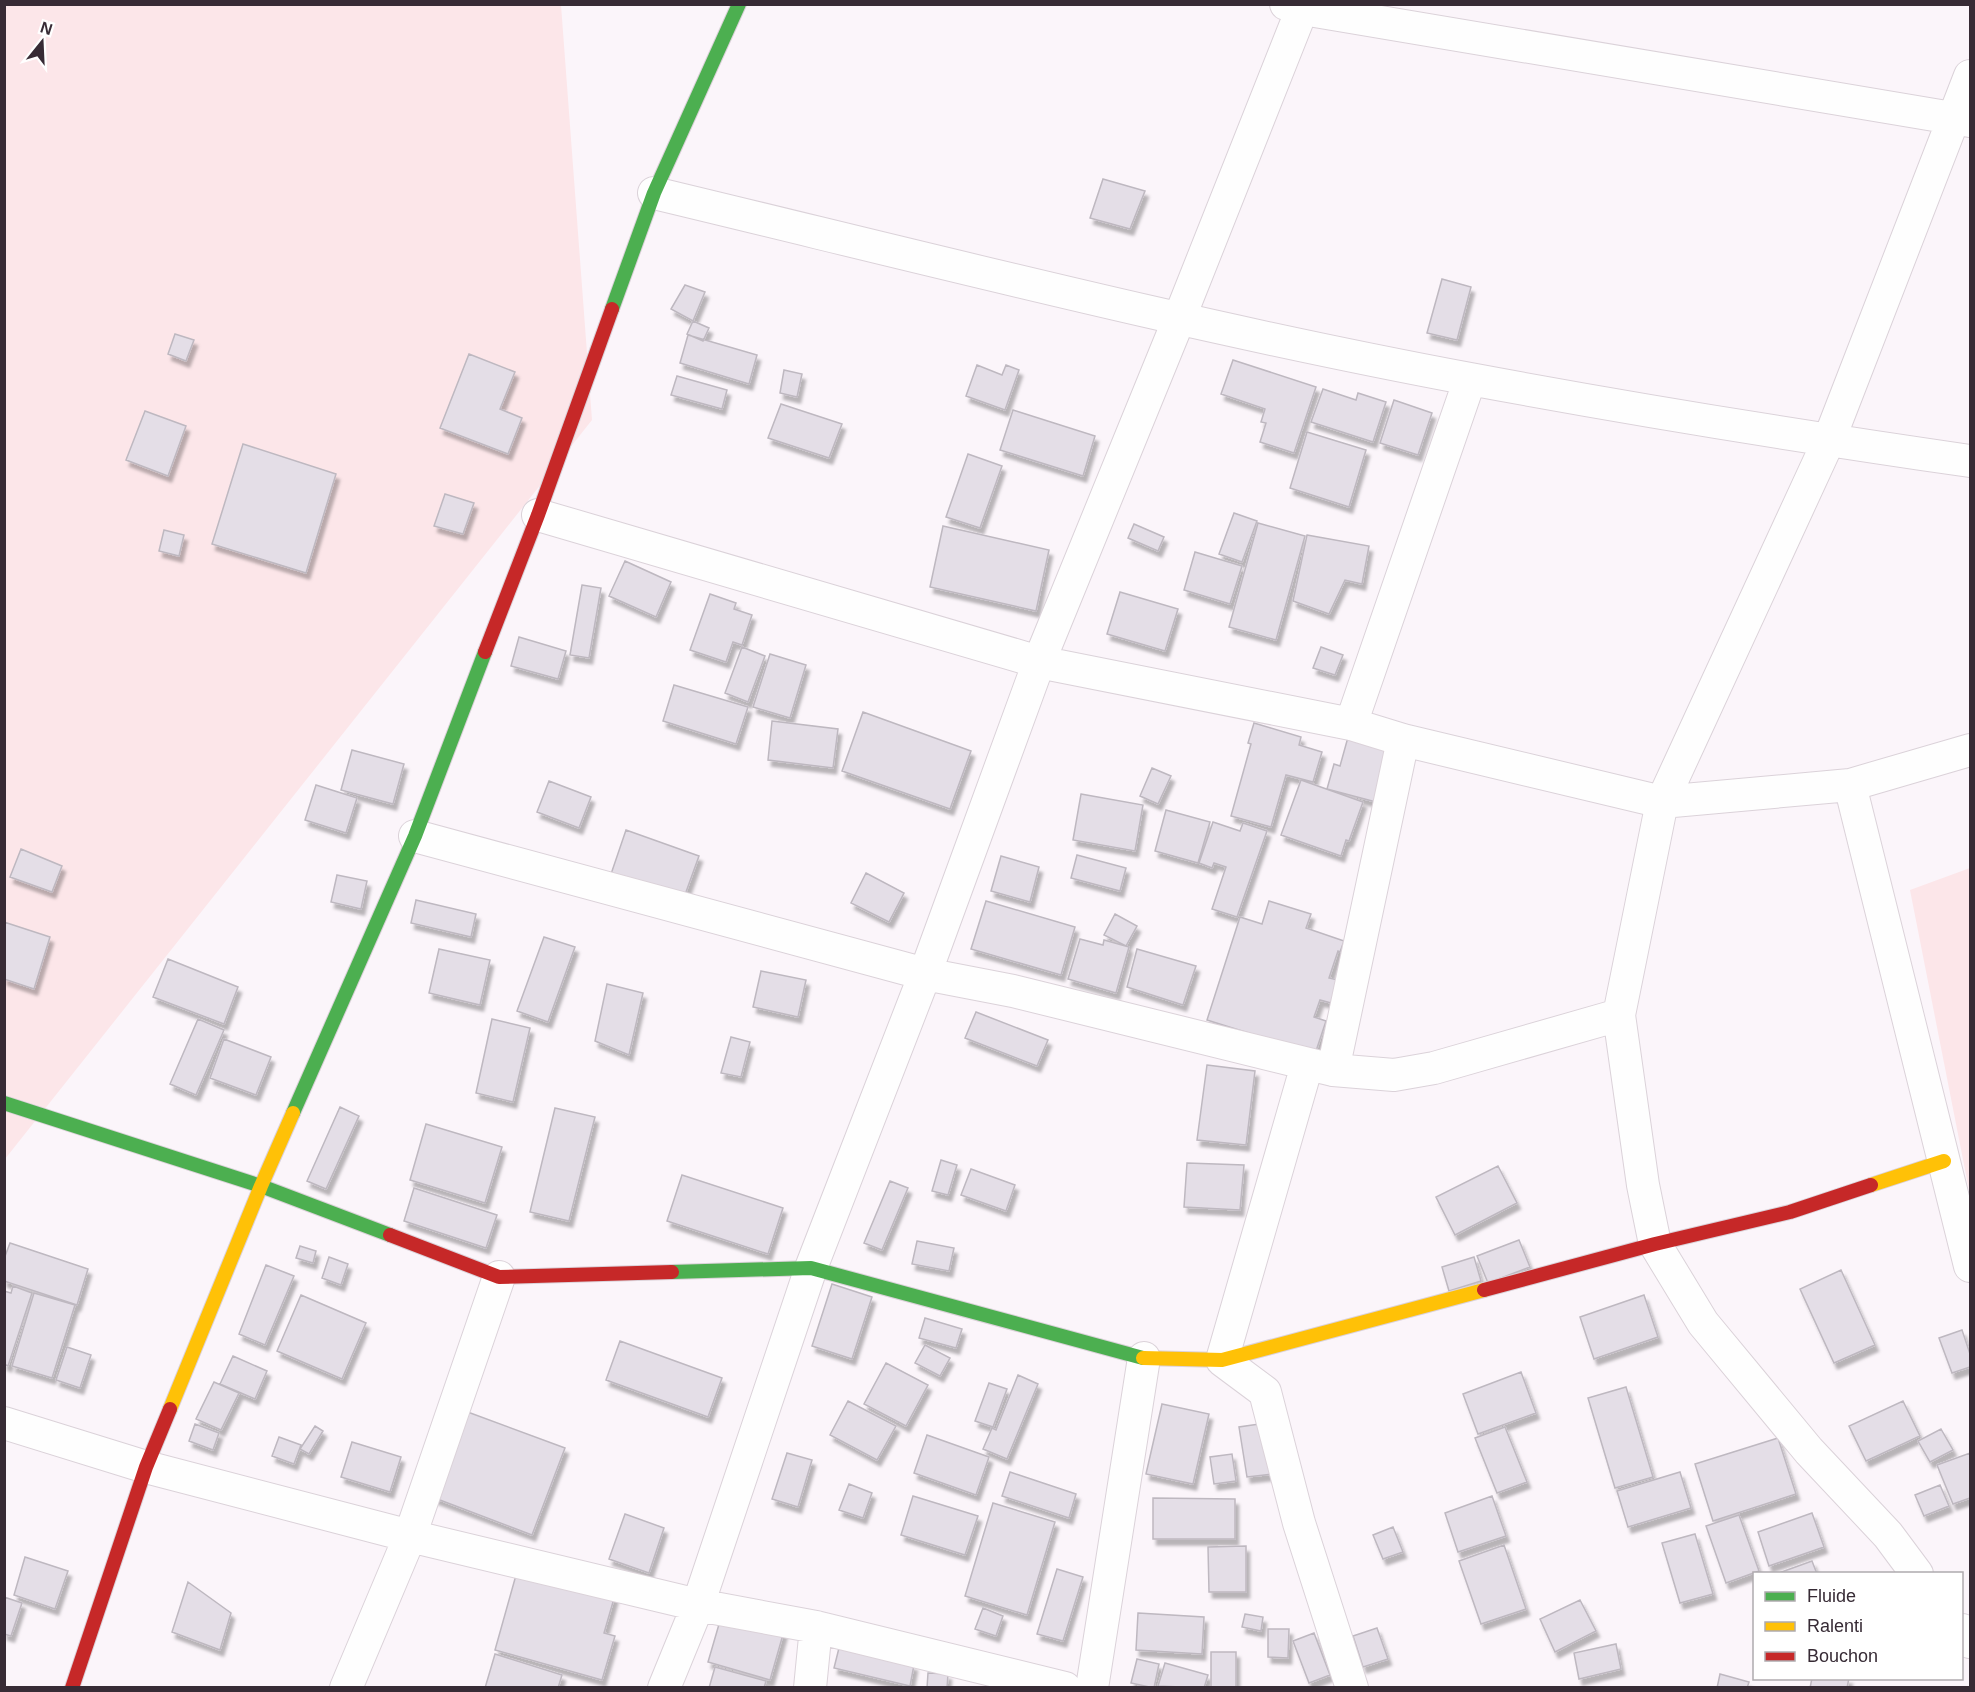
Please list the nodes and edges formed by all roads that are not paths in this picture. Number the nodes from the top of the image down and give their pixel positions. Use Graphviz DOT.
graph roads {
  1 [pos="739,4"];
  2 [pos="1298,6"];
  3 [pos="1971,76"];
  4 [pos="1963,120"];
  5 [pos="654,193"];
  6 [pos="1179,319"];
  7 [pos="1470,379"];
  8 [pos="1829,440"];
  9 [pos="1971,461"];
  10 [pos="538,515"];
  11 [pos="1039,662"];
  12 [pos="1351,724"];
  13 [pos="1403,740"];
  14 [pos="1971,750"];
  15 [pos="1851,785"];
  16 [pos="1662,802"];
  17 [pos="415,836"];
  18 [pos="925,974"];
  19 [pos="1619,1015"];
  20 [pos="1320,1067"];
  21 [pos="4,1103"];
  22 [pos="1944,1161"];
  23 [pos="261,1186"];
  24 [pos="1655,1244"];
  25 [pos="1971,1266"];
  26 [pos="811,1268"];
  27 [pos="499,1277"];
  28 [pos="1144,1359"];
  29 [pos="1222,1360"];
  30 [pos="4,1423"];
  31 [pos="146,1467"];
  32 [pos="410,1536"];
  33 [pos="1916,1572"];
  34 [pos="699,1605"];
  35 [pos="816,1628"];
  36 [pos="72,1688"];
  37 [pos="346,1688"];
  38 [pos="664,1688"];
  39 [pos="810,1688"];
  40 [pos="1065,1688"];
  41 [pos="1092,1688"];
  42 [pos="1352,1688"];
  1 -- 5 [label="street"];
  2 -- 4 [label="street"];
  2 -- 6 [label="street"];
  3 -- 4 [label="street"];
  4 -- 8 [label="street"];
  5 -- 6 [label="street"];
  5 -- 10 [label="street"];
  6 -- 7 [label="street"];
  6 -- 11 [label="street"];
  7 -- 8 [label="street"];
  7 -- 12 [label="street"];
  8 -- 9 [label="street"];
  8 -- 16 [label="street"];
  10 -- 11 [label="street"];
  10 -- 17 [label="street"];
  11 -- 12 [label="street"];
  11 -- 18 [label="street"];
  12 -- 13 [label="street"];
  13 -- 16 [label="street"];
  13 -- 20 [label="street"];
  14 -- 15 [label="street"];
  15 -- 16 [label="street"];
  15 -- 22 [label="street"];
  16 -- 19 [label="street"];
  17 -- 18 [label="street"];
  17 -- 23 [label="street"];
  18 -- 20 [label="street"];
  18 -- 26 [label="street"];
  19 -- 20 [label="street"];
  19 -- 24 [label="street"];
  20 -- 29 [label="street"];
  21 -- 23 [label="street"];
  22 -- 24 [label="street"];
  22 -- 25 [label="street"];
  23 -- 27 [label="street"];
  23 -- 31 [label="street"];
  24 -- 29 [label="street"];
  24 -- 33 [label="street"];
  26 -- 27 [label="street"];
  26 -- 28 [label="street"];
  26 -- 34 [label="street"];
  27 -- 32 [label="street"];
  28 -- 29 [label="street"];
  28 -- 41 [label="street"];
  29 -- 42 [label="street"];
  30 -- 31 [label="street"];
  31 -- 32 [label="street"];
  31 -- 36 [label="street"];
  32 -- 34 [label="street"];
  32 -- 37 [label="street"];
  34 -- 35 [label="street"];
  34 -- 38 [label="street"];
  35 -- 39 [label="street"];
  35 -- 40 [label="street"];
}
